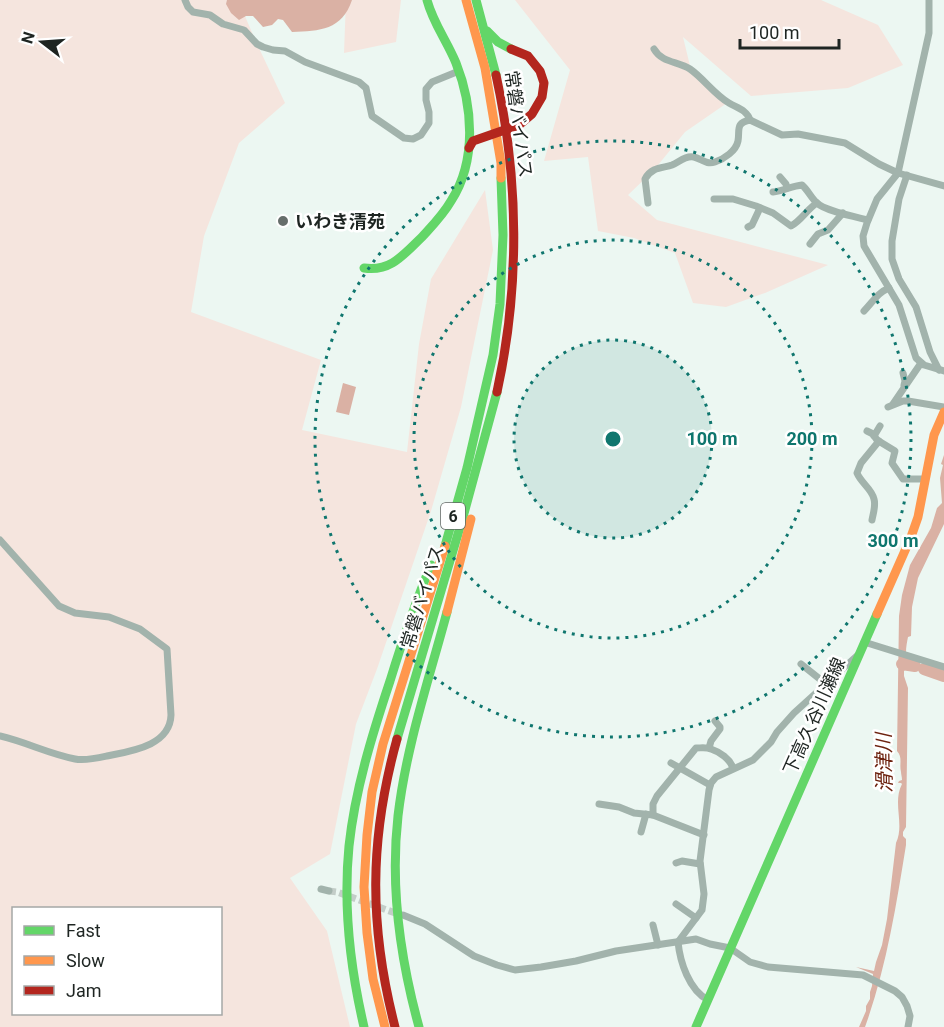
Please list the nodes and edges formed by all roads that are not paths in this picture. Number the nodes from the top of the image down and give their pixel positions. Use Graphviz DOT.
graph roads {
  1 [pos="185,0"];
  2 [pos="427,0"];
  3 [pos="466,0"];
  4 [pos="476,0"];
  5 [pos="929,0"];
  6 [pos="484,27"];
  7 [pos="512,49"];
  8 [pos="654,49"];
  9 [pos="494,65"];
  10 [pos="459,71"];
  11 [pos="750,120"];
  12 [pos="471,145"];
  13 [pos="898,173"];
  14 [pos="907,175"];
  15 [pos="780,177"];
  16 [pos="944,186"];
  17 [pos="787,188"];
  18 [pos="773,192"];
  19 [pos="714,199"];
  20 [pos="648,203"];
  21 [pos="817,203"];
  22 [pos="760,208"];
  23 [pos="843,213"];
  24 [pos="868,220"];
  25 [pos="814,225"];
  26 [pos="748,228"];
  27 [pos="821,232"];
  28 [pos="810,244"];
  29 [pos="364,268"];
  30 [pos="889,288"];
  31 [pos="864,311"];
  32 [pos="921,363"];
  33 [pos="942,370"];
  34 [pos="903,373"];
  35 [pos="904,388"];
  36 [pos="944,407"];
  37 [pos="944,412"];
  38 [pos="880,426"];
  39 [pos="867,431"];
  40 [pos="876,439"];
  41 [pos="483,450"];
  42 [pos="925,479"];
  43 [pos="454,512"];
  44 [pos="872,520"];
  45 [pos="0,540"];
  46 [pos="864,642"];
  47 [pos="859,653"];
  48 [pos="801,664"];
  49 [pos="944,667"];
  50 [pos="826,684"];
  51 [pos="715,721"];
  52 [pos="0,736"];
  53 [pos="709,748"];
  54 [pos="671,763"];
  55 [pos="679,768"];
  56 [pos="733,768"];
  57 [pos="710,785"];
  58 [pos="599,804"];
  59 [pos="650,814"];
  60 [pos="641,832"];
  61 [pos="704,834"];
  62 [pos="676,863"];
  63 [pos="700,864"];
  64 [pos="321,889"];
  65 [pos="330,891"];
  66 [pos="676,904"];
  67 [pos="403,915"];
  68 [pos="696,918"];
  69 [pos="653,925"];
  70 [pos="678,942"];
  71 [pos="658,945"];
  72 [pos="730,948"];
  73 [pos="708,1000"];
  74 [pos="364,1027"];
  75 [pos="385,1027"];
  76 [pos="395,1027"];
  77 [pos="419,1027"];
  78 [pos="696,1027"];
  79 [pos="908,1027"];
  1 -- 10 [label="street"];
  2 -- 10 [label="main road"];
  3 -- 43 [label="main road, 常磐バイパス / 6"];
  4 -- 6 [label="main road, 常磐バイパス / 6"];
  5 -- 13 [label="street"];
  6 -- 7 [label="main road"];
  6 -- 9 [label="main road, 常磐バイパス / 6"];
  7 -- 9 [label="main road"];
  7 -- 12 [label="main road"];
  8 -- 11 [label="street"];
  9 -- 41 [label="main road, 常磐バイパス / 6"];
  10 -- 12 [label="main road"];
  11 -- 13 [label="street"];
  11 -- 20 [label="street"];
  12 -- 29 [label="main road"];
  13 -- 14 [label="street"];
  13 -- 24 [label="street"];
  14 -- 16 [label="street"];
  14 -- 33 [label="street"];
  15 -- 17 [label="street"];
  17 -- 18 [label="street"];
  17 -- 21 [label="street"];
  19 -- 22 [label="street"];
  21 -- 22 [label="street"];
  21 -- 23 [label="street"];
  22 -- 26 [label="street"];
  23 -- 24 [label="street"];
  23 -- 27 [label="street"];
  24 -- 30 [label="street"];
  25 -- 27 [label="street"];
  27 -- 28 [label="street"];
  30 -- 31 [label="street"];
  30 -- 32 [label="street"];
  32 -- 33 [label="street"];
  32 -- 35 [label="street"];
  34 -- 35 [label="street"];
  35 -- 36 [label="street"];
  37 -- 42 [label="main road, 下高久谷川瀬線"];
  38 -- 40 [label="street"];
  39 -- 40 [label="street"];
  40 -- 42 [label="street"];
  40 -- 44 [label="street"];
  41 -- 76 [label="main road, 常磐バイパス / 6"];
  41 -- 77 [label="main road"];
  42 -- 46 [label="main road, 下高久谷川瀬線"];
  43 -- 74 [label="main road"];
  43 -- 75 [label="main road, 常磐バイパス / 6"];
  45 -- 52 [label="street"];
  46 -- 47 [label="main road, 下高久谷川瀬線"];
  46 -- 49 [label="street"];
  47 -- 50 [label="street"];
  47 -- 72 [label="main road, 下高久谷川瀬線"];
  48 -- 50 [label="street"];
  50 -- 56 [label="street"];
  51 -- 53 [label="street"];
  53 -- 55 [label="street"];
  53 -- 56 [label="street"];
  54 -- 55 [label="street"];
  55 -- 57 [label="street"];
  55 -- 59 [label="street"];
  56 -- 57 [label="street"];
  57 -- 61 [label="street"];
  58 -- 59 [label="street"];
  59 -- 60 [label="street"];
  59 -- 61 [label="street"];
  61 -- 63 [label="street"];
  62 -- 63 [label="street"];
  63 -- 68 [label="street"];
  64 -- 65 [label="street"];
  66 -- 68 [label="street"];
  67 -- 71 [label="street"];
  68 -- 70 [label="street"];
  69 -- 71 [label="street"];
  70 -- 71 [label="street"];
  70 -- 72 [label="street"];
  70 -- 73 [label="street"];
  72 -- 73 [label="main road, 下高久谷川瀬線"];
  72 -- 79 [label="street"];
  73 -- 78 [label="main road, 下高久谷川瀬線"];
}
